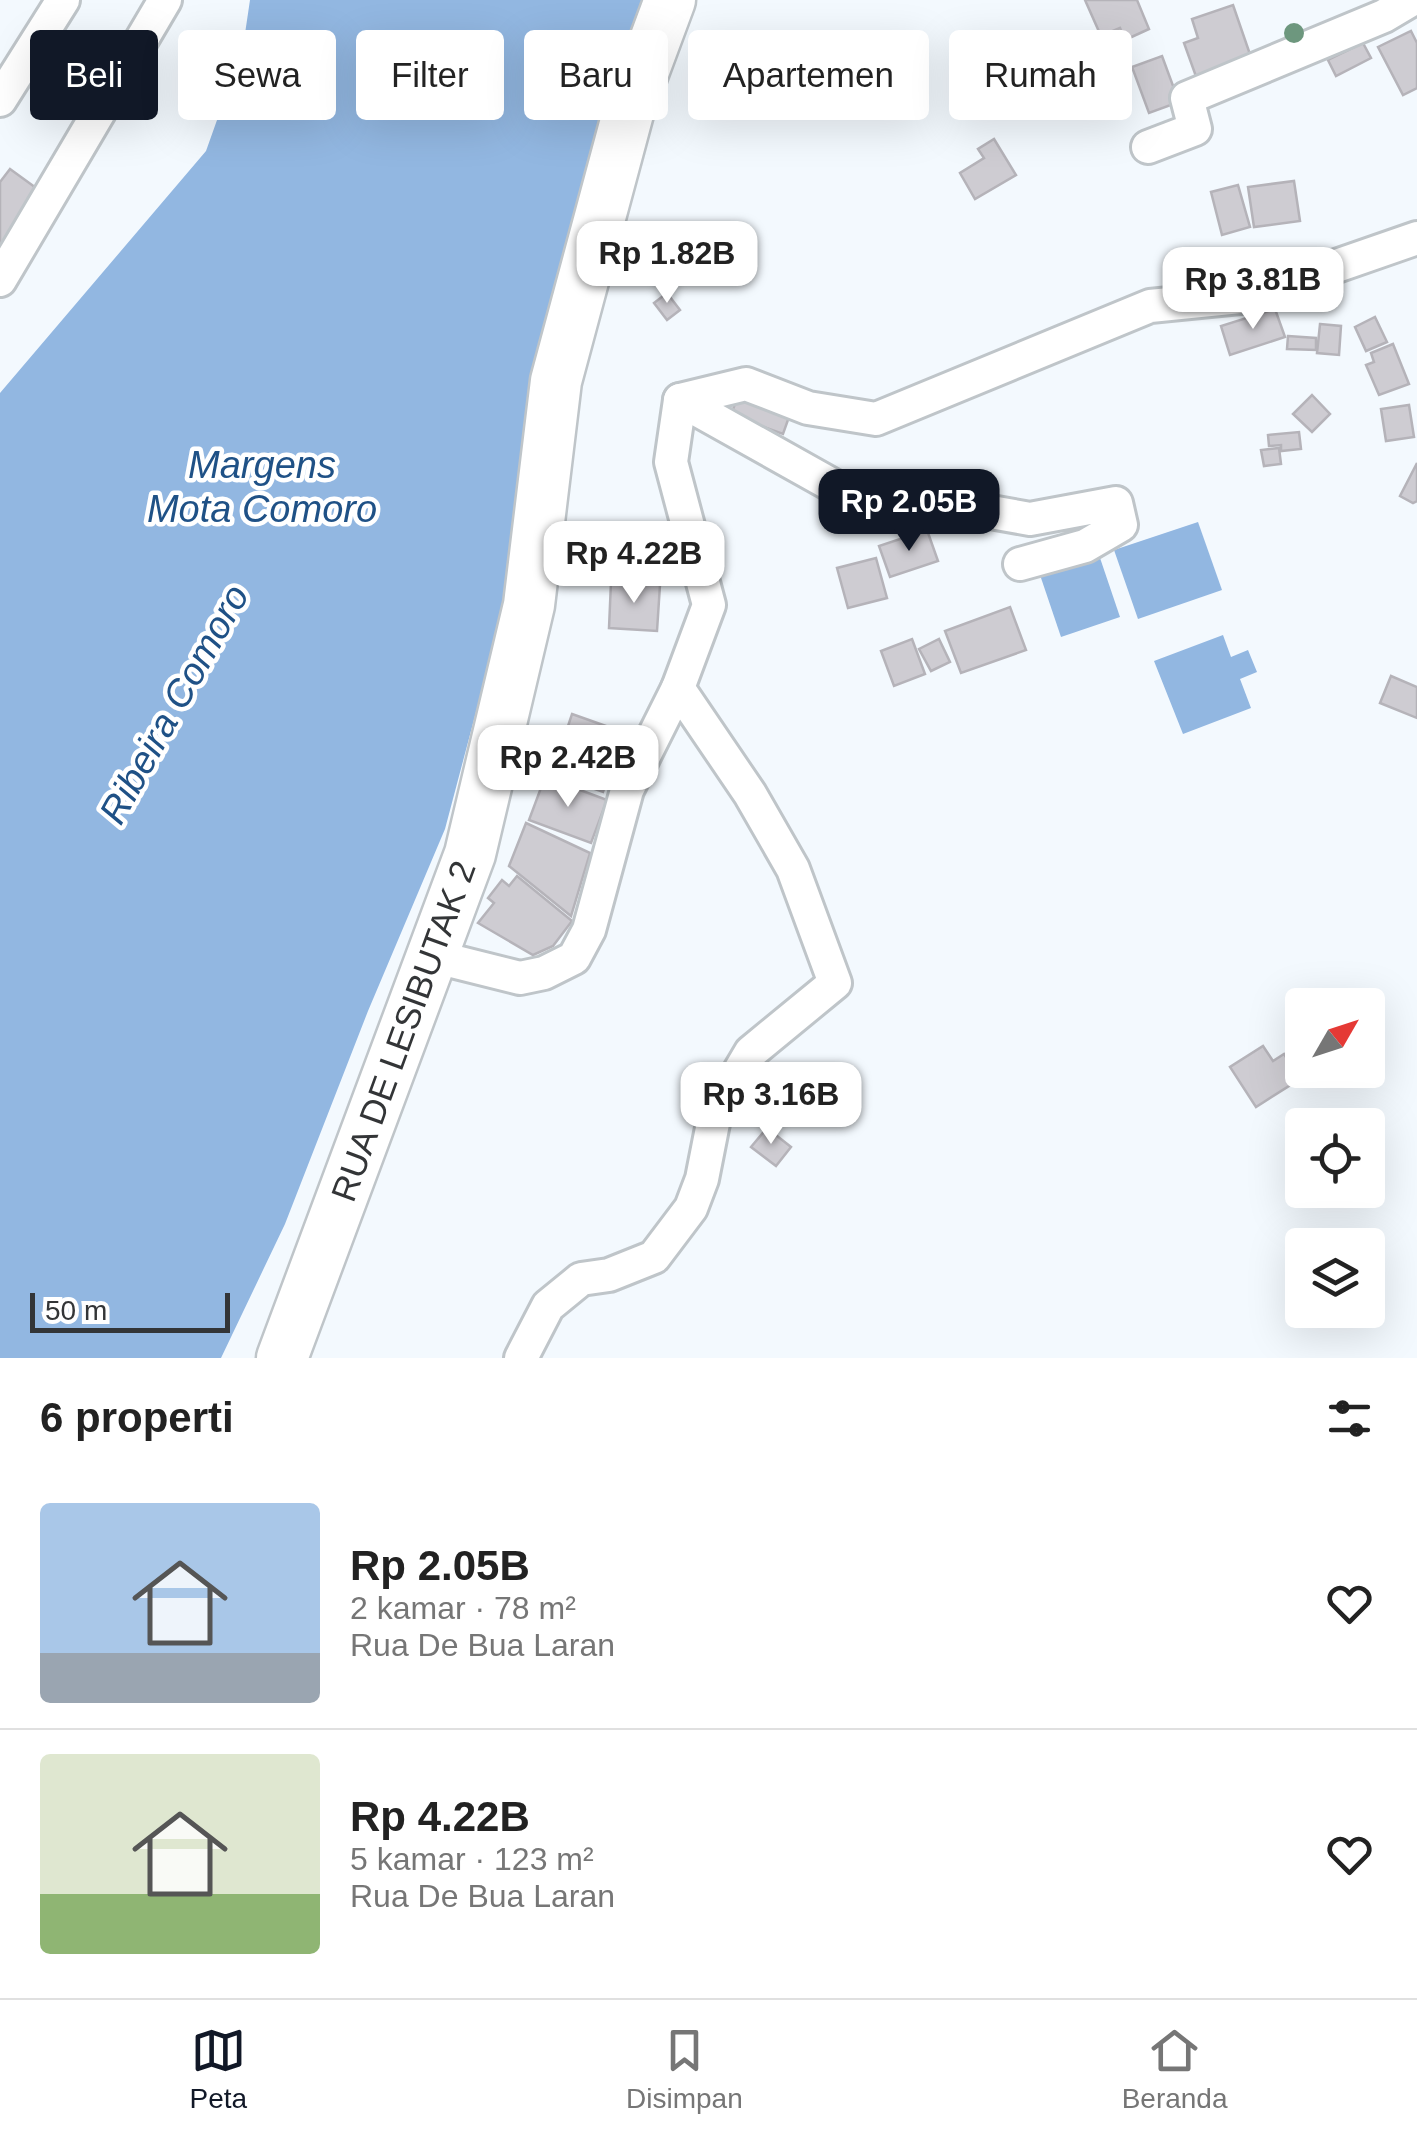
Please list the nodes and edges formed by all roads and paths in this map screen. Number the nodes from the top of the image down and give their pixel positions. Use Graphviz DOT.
graph roads {
  1 [pos="64,0"];
  2 [pos="164,0"];
  3 [pos="670,0"];
  4 [pos="1411,0"];
  5 [pos="0,100"];
  6 [pos="1148,147"];
  7 [pos="1417,238"];
  8 [pos="0,280"];
  9 [pos="680,400"];
  10 [pos="1020,564"];
  11 [pos="678,688"];
  12 [pos="432,956"];
  13 [pos="282,1358"];
  14 [pos="521,1358"];
  1 -- 5 [label="street"];
  2 -- 8 [label="street"];
  3 -- 12 [label="main road, RUA DE LESIBUTAK 2"];
  4 -- 6 [label="street"];
  7 -- 9 [label="street"];
  9 -- 10 [label="street"];
  9 -- 11 [label="street"];
  11 -- 12 [label="street"];
  11 -- 14 [label="street"];
  12 -- 13 [label="main road, RUA DE LESIBUTAK 2"];
}
